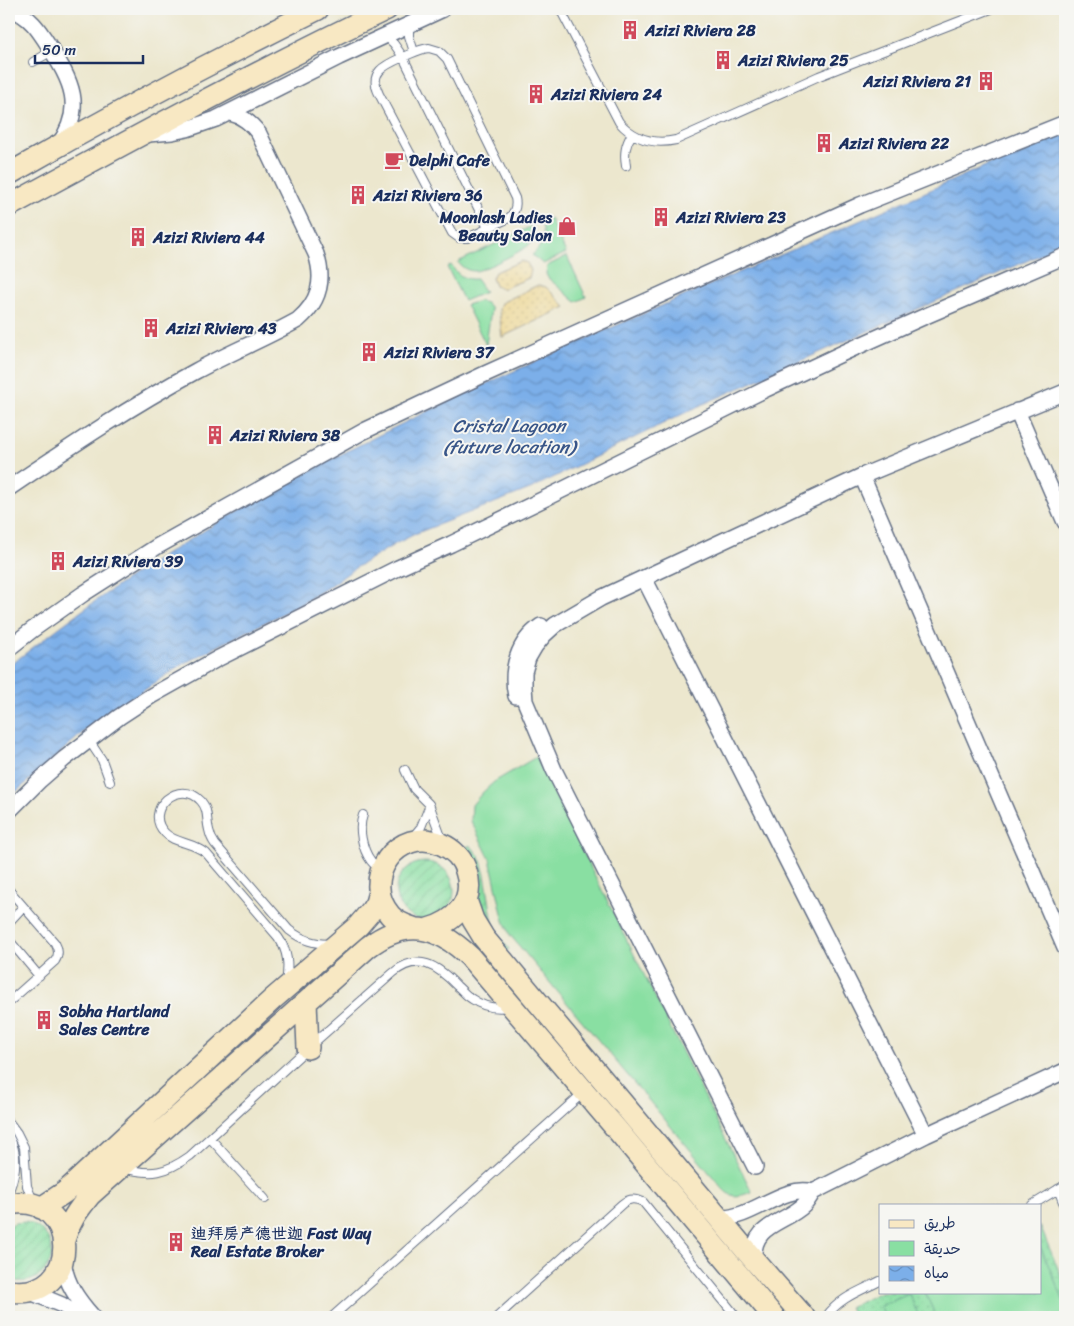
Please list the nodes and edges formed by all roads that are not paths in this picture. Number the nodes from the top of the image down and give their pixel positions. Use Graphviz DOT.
graph roads {
  1 [pos="11,9"];
  2 [pos="296,9"];
  3 [pos="318,9"];
  4 [pos="443,9"];
  5 [pos="560,9"];
  6 [pos="991,9"];
  7 [pos="374,11"];
  8 [pos="409,24"];
  9 [pos="271,32"];
  10 [pos="385,36"];
  11 [pos="52,51"];
  12 [pos="414,52"];
  13 [pos="404,57"];
  14 [pos="32,62"];
  15 [pos="230,113"];
  16 [pos="1065,123"];
  17 [pos="141,134"];
  18 [pos="632,134"];
  19 [pos="58,146"];
  20 [pos="626,166"];
  21 [pos="9,174"];
  22 [pos="9,206"];
  23 [pos="488,228"];
  24 [pos="1065,256"];
  25 [pos="1065,392"];
  26 [pos="1017,411"];
  27 [pos="862,476"];
  28 [pos="9,488"];
  29 [pos="1065,522"];
  30 [pos="644,578"];
  31 [pos="9,648"];
  32 [pos="88,739"];
  33 [pos="405,770"];
  34 [pos="110,782"];
  35 [pos="429,807"];
  36 [pos="9,811"];
  37 [pos="364,815"];
  38 [pos="408,843"];
  39 [pos="444,845"];
  40 [pos="381,870"];
  41 [pos="9,890"];
  42 [pos="379,892"];
  43 [pos="466,900"];
  44 [pos="23,907"];
  45 [pos="9,922"];
  46 [pos="420,929"];
  47 [pos="9,940"];
  48 [pos="338,945"];
  49 [pos="1065,948"];
  50 [pos="39,976"];
  51 [pos="285,989"];
  52 [pos="9,1002"];
  53 [pos="306,1002"];
  54 [pos="512,1006"];
  55 [pos="308,1048"];
  56 [pos="1065,1071"];
  57 [pos="585,1091"];
  58 [pos="9,1122"];
  59 [pos="926,1135"];
  60 [pos="9,1137"];
  61 [pos="210,1138"];
  62 [pos="755,1166"];
  63 [pos="122,1167"];
  64 [pos="1062,1187"];
  65 [pos="9,1191"];
  66 [pos="812,1192"];
  67 [pos="265,1199"];
  68 [pos="1064,1202"];
  69 [pos="9,1204"];
  70 [pos="1034,1204"];
  71 [pos="38,1206"];
  72 [pos="720,1218"];
  73 [pos="64,1250"];
  74 [pos="754,1260"];
  75 [pos="879,1282"];
  76 [pos="14,1291"];
  77 [pos="768,1314"];
  78 [pos="82,1317"];
  79 [pos="93,1317"];
  80 [pos="332,1317"];
  81 [pos="497,1317"];
  82 [pos="736,1317"];
  83 [pos="804,1317"];
  84 [pos="826,1317"];
  1 -- 11 [label="street"];
  2 -- 9 [label="street"];
  3 -- 9 [label="street"];
  4 -- 8 [label="street"];
  5 -- 18 [label="lane"];
  6 -- 18 [label="lane"];
  7 -- 17 [label="street"];
  8 -- 10 [label="street"];
  8 -- 12 [label="lane"];
  9 -- 19 [label="street"];
  10 -- 13 [label="lane"];
  10 -- 15 [label="street"];
  11 -- 14 [label="lane"];
  11 -- 19 [label="street"];
  12 -- 13 [label="lane"];
  12 -- 23 [label="lane"];
  13 -- 23 [label="lane"];
  13 -- 23 [label="lane"];
  15 -- 17 [label="street"];
  15 -- 28 [label="street"];
  16 -- 31 [label="street"];
  17 -- 22 [label="street"];
  18 -- 20 [label="lane"];
  19 -- 21 [label="street"];
  24 -- 32 [label="street"];
  25 -- 26 [label="street"];
  26 -- 27 [label="street"];
  26 -- 29 [label="street"];
  27 -- 30 [label="street"];
  27 -- 49 [label="street"];
  30 -- 59 [label="street"];
  30 -- 62 [label="street"];
  32 -- 34 [label="lane"];
  32 -- 36 [label="street"];
  33 -- 35 [label="lane"];
  35 -- 38 [label="lane"];
  35 -- 39 [label="lane"];
  37 -- 40 [label="lane"];
  38 -- 39 [label="street"];
  38 -- 40 [label="street"];
  39 -- 43 [label="street"];
  40 -- 42 [label="street"];
  41 -- 44 [label="lane"];
  42 -- 46 [label="street"];
  42 -- 48 [label="street"];
  43 -- 46 [label="street"];
  43 -- 72 [label="street"];
  44 -- 45 [label="lane"];
  44 -- 50 [label="lane"];
  46 -- 53 [label="street"];
  46 -- 54 [label="street"];
  47 -- 50 [label="lane"];
  48 -- 51 [label="street"];
  48 -- 51 [label="lane"];
  50 -- 52 [label="lane"];
  51 -- 71 [label="street"];
  53 -- 55 [label="street"];
  53 -- 63 [label="street"];
  54 -- 55 [label="lane"];
  54 -- 57 [label="street"];
  55 -- 61 [label="lane"];
  56 -- 59 [label="street"];
  57 -- 77 [label="street"];
  57 -- 80 [label="lane"];
  58 -- 71 [label="lane"];
  59 -- 66 [label="street"];
  60 -- 65 [label="lane"];
  61 -- 63 [label="lane"];
  61 -- 67 [label="lane"];
  63 -- 73 [label="street"];
  64 -- 68 [label="lane"];
  64 -- 70 [label="lane"];
  66 -- 72 [label="street"];
  66 -- 74 [label="street"];
  69 -- 71 [label="street"];
  71 -- 73 [label="street"];
  72 -- 74 [label="street"];
  73 -- 76 [label="street"];
  73 -- 79 [label="street"];
  74 -- 83 [label="street"];
  75 -- 84 [label="lane"];
  76 -- 78 [label="street"];
  81 -- 82 [label="lane"];
}
